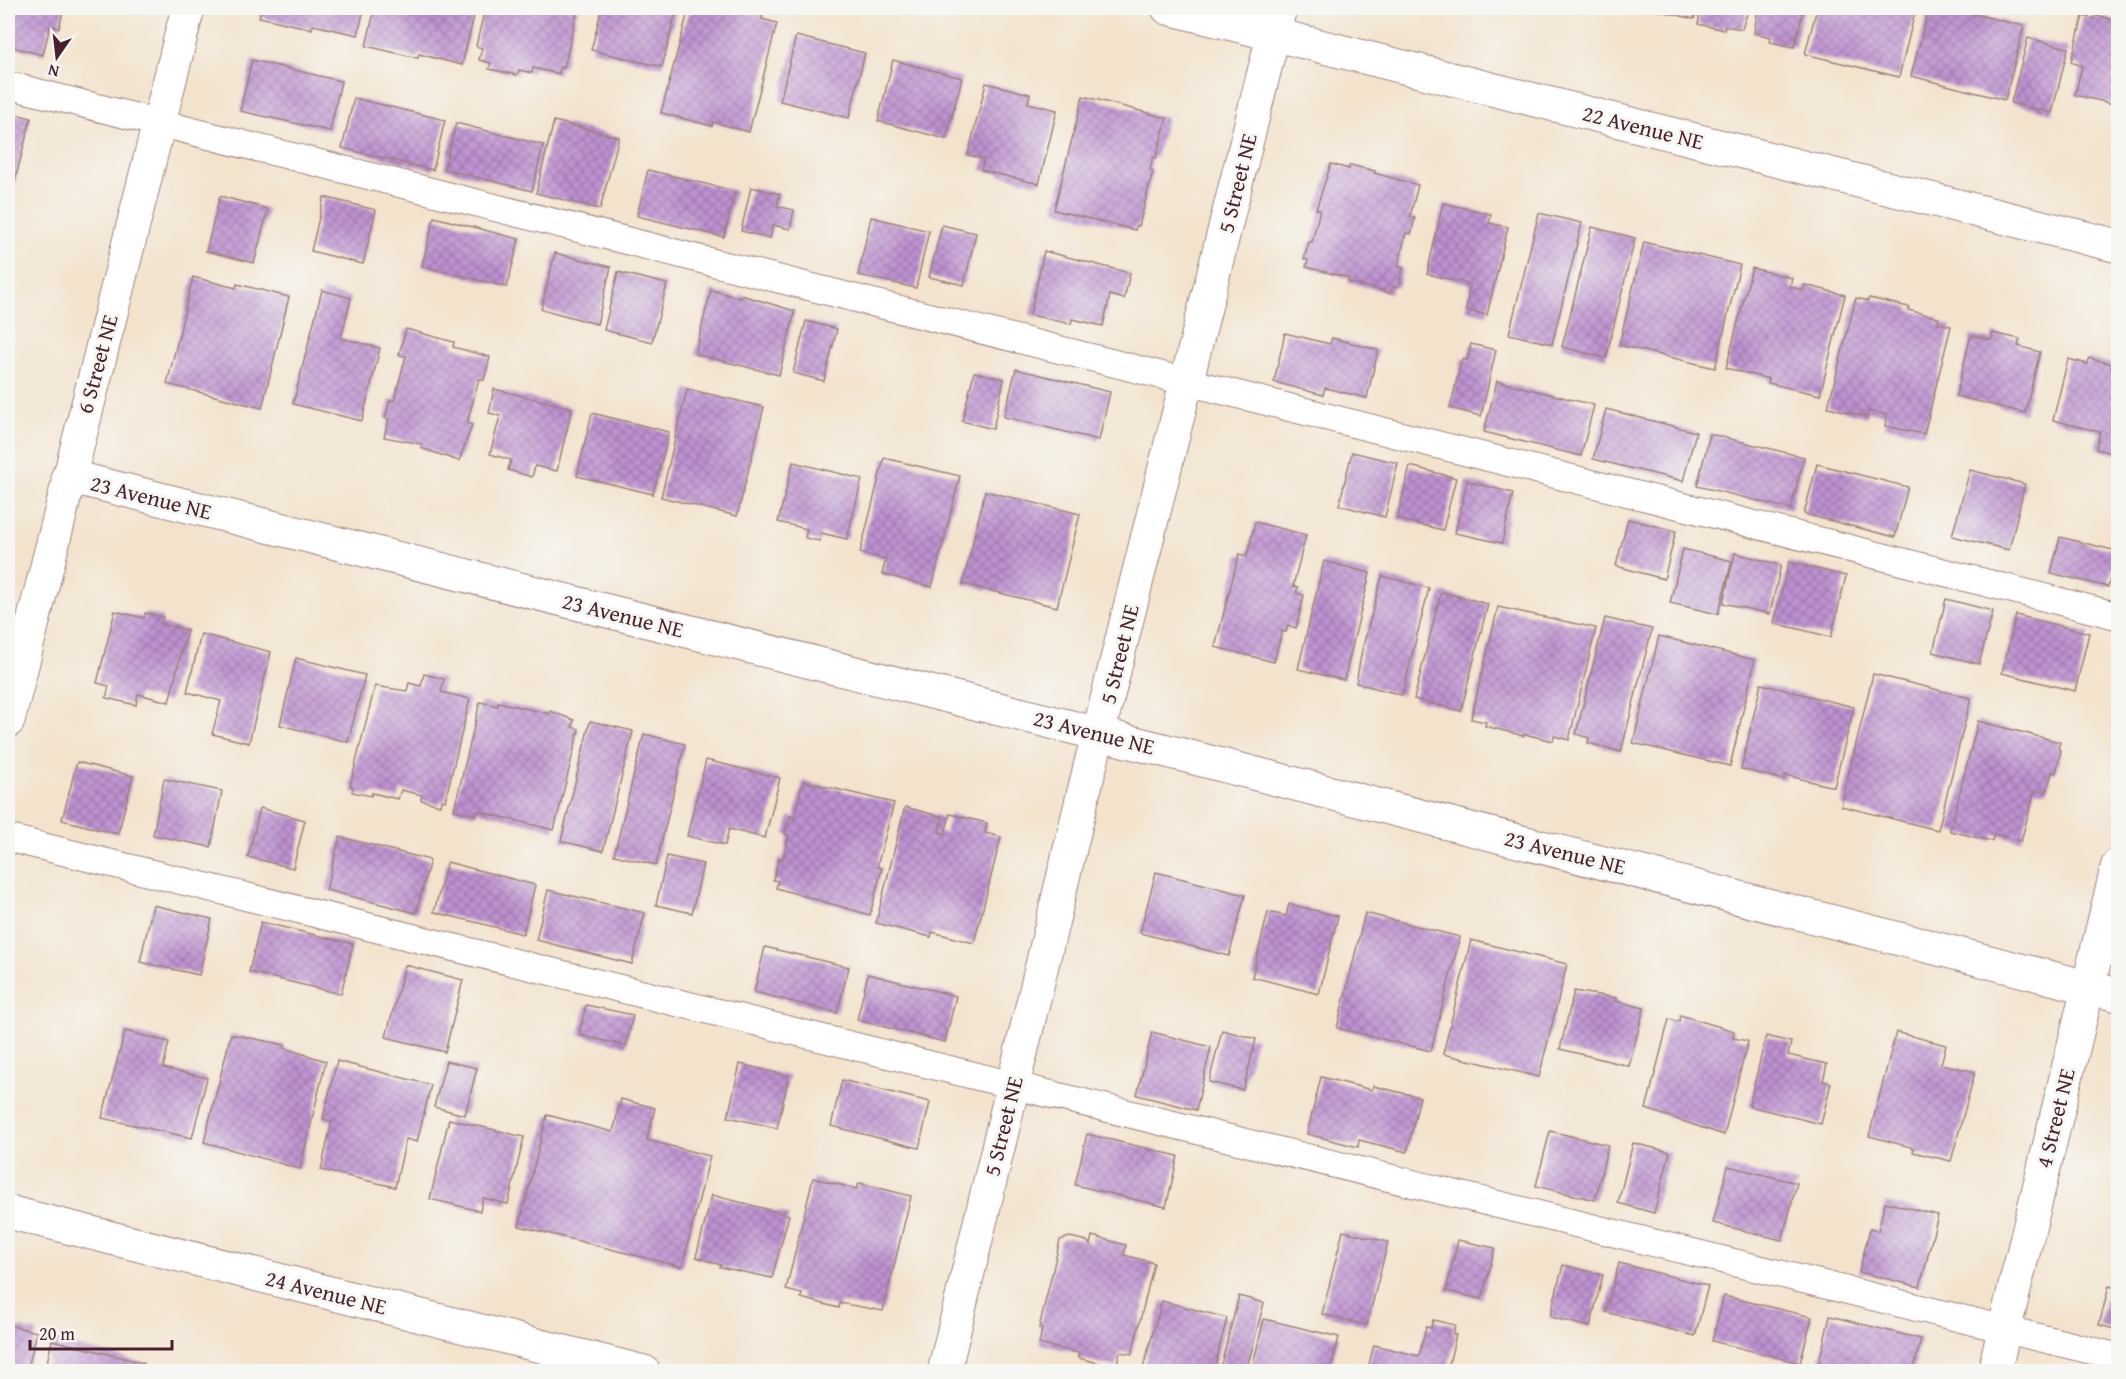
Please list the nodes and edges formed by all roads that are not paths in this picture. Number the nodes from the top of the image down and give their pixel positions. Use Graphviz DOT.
graph roads {
  1 [pos="188,8"];
  2 [pos="1168,8"];
  3 [pos="1277,21"];
  4 [pos="8,85"];
  5 [pos="160,122"];
  6 [pos="2118,246"];
  7 [pos="1188,382"];
  8 [pos="68,476"];
  9 [pos="2118,616"];
  10 [pos="8,721"];
  11 [pos="1099,734"];
  12 [pos="8,838"];
  13 [pos="2118,865"];
  14 [pos="2103,991"];
  15 [pos="1013,1086"];
  16 [pos="8,1212"];
  17 [pos="2005,1329"];
  18 [pos="2118,1357"];
  19 [pos="644,1371"];
  20 [pos="944,1371"];
  21 [pos="1994,1371"];
  1 -- 5 [label="street, 6 Street NE"];
  2 -- 3 [label="street, 22 Avenue NE"];
  3 -- 6 [label="street, 22 Avenue NE"];
  3 -- 7 [label="street, 5 Street NE"];
  4 -- 5 [label="lane"];
  5 -- 7 [label="lane"];
  5 -- 8 [label="street, 6 Street NE"];
  7 -- 9 [label="lane"];
  7 -- 11 [label="street, 5 Street NE"];
  8 -- 10 [label="street, 6 Street NE"];
  8 -- 11 [label="street, 23 Avenue NE"];
  11 -- 14 [label="street, 23 Avenue NE"];
  11 -- 15 [label="street, 5 Street NE"];
  12 -- 15 [label="lane"];
  13 -- 14 [label="street, 4 Street NE"];
  14 -- 17 [label="street, 4 Street NE"];
  15 -- 17 [label="lane"];
  15 -- 20 [label="street, 5 Street NE"];
  16 -- 19 [label="street, 24 Avenue NE"];
  17 -- 18 [label="lane"];
  17 -- 21 [label="street, 4 Street NE"];
}
